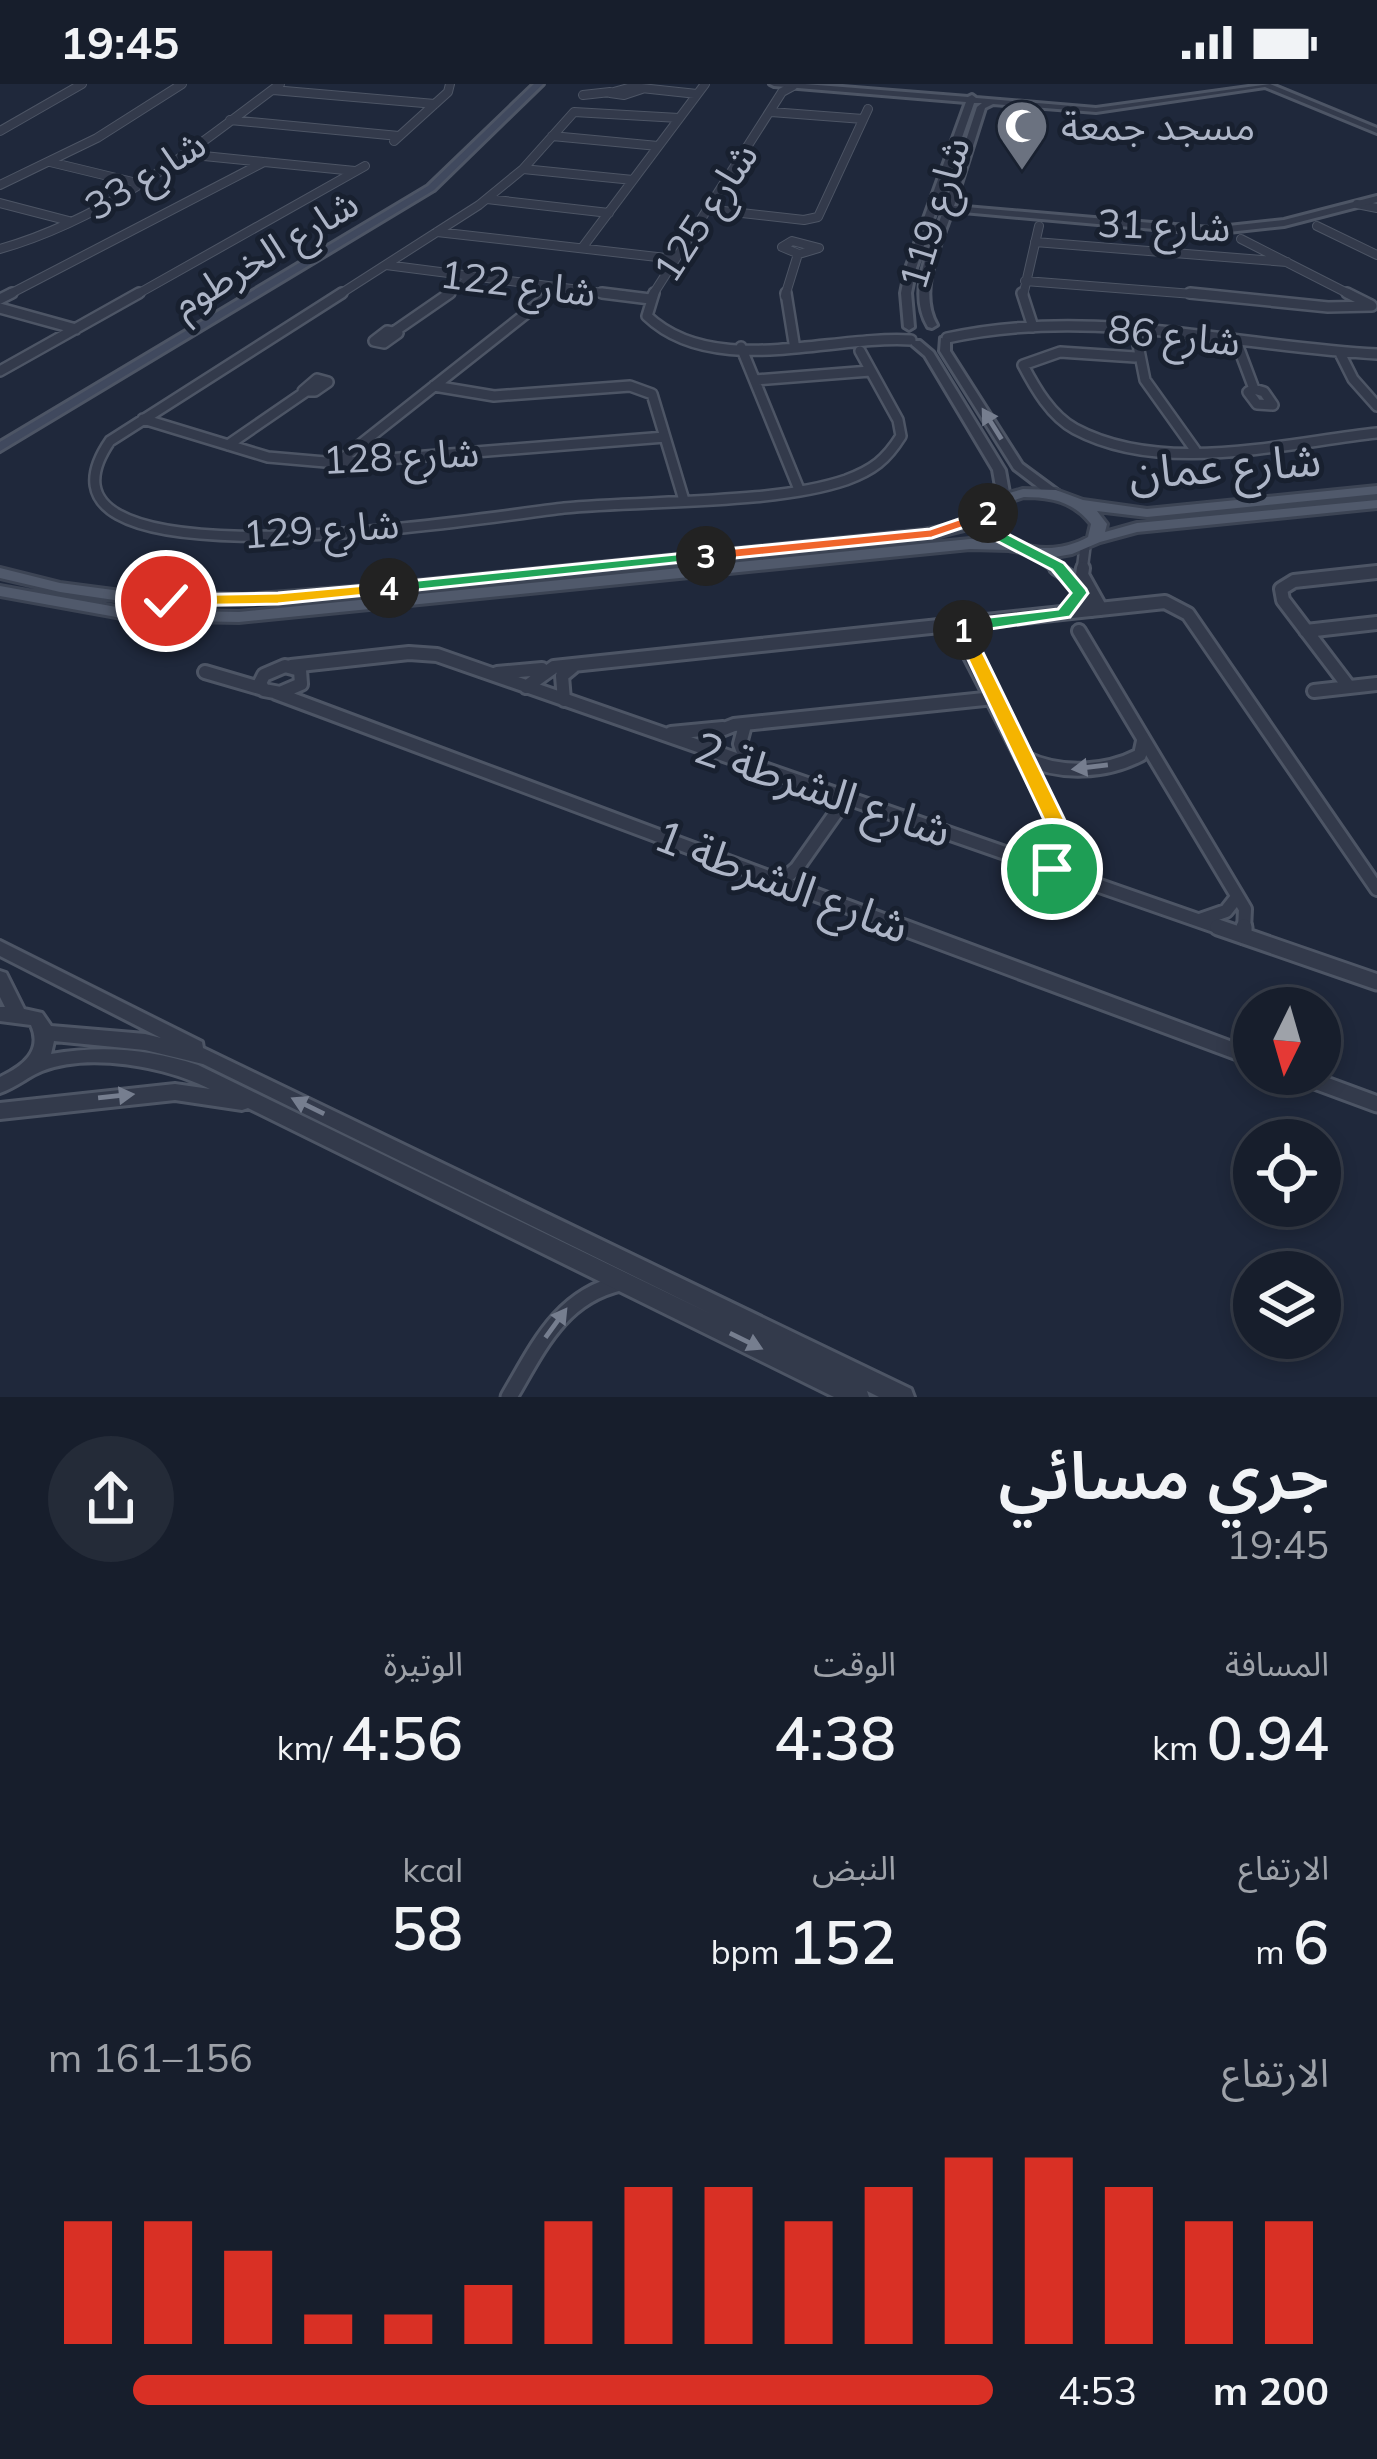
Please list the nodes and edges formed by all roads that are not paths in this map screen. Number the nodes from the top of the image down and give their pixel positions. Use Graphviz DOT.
graph roads {
  1 [pos="82,84"];
  2 [pos="182,84"];
  3 [pos="338,84"];
  4 [pos="450,84"];
  5 [pos="525,84"];
  6 [pos="539,84"];
  7 [pos="705,84"];
  8 [pos="840,84"];
  9 [pos="1220,84"];
  10 [pos="1278,84"];
  11 [pos="797,85"];
  12 [pos="1265,85"];
  13 [pos="776,86"];
  14 [pos="276,87"];
  15 [pos="325,94"];
  16 [pos="698,94"];
  17 [pos="583,95"];
  18 [pos="1180,96"];
  19 [pos="988,99"];
  20 [pos="969,100"];
  21 [pos="435,104"];
  22 [pos="868,109"];
  23 [pos="771,112"];
  24 [pos="680,118"];
  25 [pos="863,119"];
  26 [pos="230,120"];
  27 [pos="1374,126"];
  28 [pos="0,127"];
  29 [pos="957,134"];
  30 [pos="552,136"];
  31 [pos="969,145"];
  32 [pos="658,146"];
  33 [pos="183,154"];
  34 [pos="50,162"];
  35 [pos="264,162"];
  36 [pos="523,169"];
  37 [pos="633,180"];
  38 [pos="0,184"];
  39 [pos="141,184"];
  40 [pos="938,191"];
  41 [pos="487,200"];
  42 [pos="1376,201"];
  43 [pos="0,203"];
  44 [pos="951,203"];
  45 [pos="706,209"];
  46 [pos="609,213"];
  47 [pos="70,221"];
  48 [pos="1136,221"];
  49 [pos="1087,222"];
  50 [pos="1039,226"];
  51 [pos="1317,226"];
  52 [pos="437,232"];
  53 [pos="1241,238"];
  54 [pos="1035,242"];
  55 [pos="582,248"];
  56 [pos="0,249"];
  57 [pos="798,254"];
  58 [pos="1377,255"];
  59 [pos="675,259"];
  60 [pos="1273,259"];
  61 [pos="386,265"];
  62 [pos="471,278"];
  63 [pos="1025,281"];
  64 [pos="558,288"];
  65 [pos="650,299"];
  66 [pos="0,304"];
  67 [pos="1374,307"];
  68 [pos="1034,327"];
  69 [pos="76,329"];
  70 [pos="1135,330"];
  71 [pos="395,331"];
  72 [pos="941,333"];
  73 [pos="911,335"];
  74 [pos="1236,341"];
  75 [pos="794,344"];
  76 [pos="741,347"];
  77 [pos="860,351"];
  78 [pos="1340,353"];
  79 [pos="1377,354"];
  80 [pos="1135,357"];
  81 [pos="0,371"];
  82 [pos="870,371"];
  83 [pos="755,380"];
  84 [pos="434,386"];
  85 [pos="1253,389"];
  86 [pos="305,392"];
  87 [pos="1377,406"];
  88 [pos="143,419"];
  89 [pos="0,433"];
  90 [pos="1377,433"];
  91 [pos="665,437"];
  92 [pos="228,445"];
  93 [pos="0,447"];
  94 [pos="1196,450"];
  95 [pos="337,463"];
  96 [pos="798,487"];
  97 [pos="1377,490"];
  98 [pos="1056,495"];
  99 [pos="683,497"];
  100 [pos="1004,498"];
  101 [pos="1080,504"];
  102 [pos="1377,504"];
  103 [pos="988,512"];
  104 [pos="1090,543"];
  105 [pos="1013,546"];
  106 [pos="1033,552"];
  107 [pos="1377,572"];
  108 [pos="0,573"];
  109 [pos="1085,589"];
  110 [pos="0,591"];
  111 [pos="1135,605"];
  112 [pos="1097,610"];
  113 [pos="1064,614"];
  114 [pos="1377,623"];
  115 [pos="957,625"];
  116 [pos="1306,631"];
  117 [pos="1079,632"];
  118 [pos="332,662"];
  119 [pos="291,666"];
  120 [pos="569,666"];
  121 [pos="549,668"];
  122 [pos="482,671"];
  123 [pos="205,672"];
  124 [pos="303,681"];
  125 [pos="1377,684"];
  126 [pos="268,686"];
  127 [pos="1349,687"];
  128 [pos="532,689"];
  129 [pos="1314,691"];
  130 [pos="994,698"];
  131 [pos="564,700"];
  132 [pos="309,706"];
  133 [pos="745,725"];
  134 [pos="724,728"];
  135 [pos="658,732"];
  136 [pos="1144,740"];
  137 [pos="711,750"];
  138 [pos="1024,758"];
  139 [pos="747,763"];
  140 [pos="842,795"];
  141 [pos="1065,843"];
  142 [pos="1020,857"];
  143 [pos="1059,871"];
  144 [pos="789,884"];
  145 [pos="1104,887"];
  146 [pos="1377,889"];
  147 [pos="1241,903"];
  148 [pos="1200,920"];
  149 [pos="1237,933"];
  150 [pos="0,948"];
  151 [pos="1278,948"];
  152 [pos="0,978"];
  153 [pos="1376,981"];
  154 [pos="8,1013"];
  155 [pos="46,1033"];
  156 [pos="1233,1050"];
  157 [pos="207,1057"];
  158 [pos="34,1065"];
  159 [pos="0,1085"];
  160 [pos="1341,1091"];
  161 [pos="1377,1104"];
  162 [pos="263,1106"];
  163 [pos="0,1111"];
  164 [pos="629,1282"];
  165 [pos="508,1397"];
  166 [pos="858,1397"];
  167 [pos="903,1397"];
  1 -- 28 [label="street"];
  2 -- 34 [label="street"];
  3 -- 15 [label="street"];
  4 -- 21 [label="street"];
  5 -- 89 [label="main road, شارع الخرطوم"];
  6 -- 93 [label="main road, شارع الخرطوم"];
  7 -- 16 [label="street"];
  8 -- 19 [label="street"];
  9 -- 18 [label="street"];
  10 -- 27 [label="street"];
  11 -- 13 [label="street"];
  11 -- 20 [label="street"];
  12 -- 18 [label="street"];
  12 -- 27 [label="street"];
  13 -- 23 [label="street, شارع 125"];
  14 -- 15 [label="street"];
  14 -- 26 [label="street, شارع 33"];
  15 -- 21 [label="street"];
  16 -- 17 [label="street"];
  16 -- 24 [label="street"];
  18 -- 19 [label="street"];
  19 -- 20 [label="street"];
  19 -- 31 [label="street, شارع 119"];
  20 -- 29 [label="street, شارع 119"];
  21 -- 26 [label="street"];
  22 -- 25 [label="street"];
  23 -- 25 [label="street"];
  23 -- 45 [label="street, شارع 125"];
  24 -- 30 [label="street, شارع 129"];
  24 -- 32 [label="street"];
  25 -- 45 [label="street"];
  26 -- 33 [label="street, شارع 33"];
  29 -- 31 [label="street"];
  29 -- 40 [label="street, شارع 119"];
  30 -- 32 [label="street"];
  30 -- 36 [label="street, شارع 129"];
  31 -- 44 [label="street, شارع 119"];
  32 -- 37 [label="street"];
  33 -- 35 [label="street"];
  33 -- 39 [label="street, شارع 33"];
  34 -- 38 [label="street"];
  34 -- 39 [label="street"];
  35 -- 66 [label="street"];
  35 -- 69 [label="street"];
  36 -- 37 [label="street"];
  36 -- 41 [label="street, شارع 129"];
  37 -- 46 [label="street"];
  39 -- 47 [label="street, شارع 33"];
  40 -- 44 [label="street"];
  40 -- 73 [label="street, شارع 119"];
  41 -- 46 [label="street"];
  41 -- 52 [label="street, شارع 129"];
  42 -- 48 [label="street, شارع 31"];
  42 -- 49 [label="street, شارع 31"];
  43 -- 47 [label="street"];
  44 -- 48 [label="street, شارع 31"];
  44 -- 49 [label="street, شارع 31"];
  44 -- 72 [label="street, شارع 119"];
  45 -- 59 [label="street, شارع 125"];
  46 -- 55 [label="street"];
  47 -- 56 [label="street, شارع 33"];
  48 -- 49 [label="street"];
  50 -- 54 [label="street"];
  51 -- 58 [label="street"];
  52 -- 55 [label="street"];
  52 -- 61 [label="street, شارع 129"];
  53 -- 60 [label="street"];
  54 -- 60 [label="street"];
  54 -- 63 [label="street"];
  55 -- 59 [label="street"];
  57 -- 75 [label="street"];
  59 -- 65 [label="street, شارع 125"];
  60 -- 67 [label="street"];
  61 -- 62 [label="street, شارع 122"];
  61 -- 88 [label="street, شارع 129"];
  62 -- 64 [label="street, شارع 122"];
  62 -- 71 [label="street"];
  63 -- 67 [label="street"];
  63 -- 68 [label="street"];
  64 -- 65 [label="street, شارع 122"];
  64 -- 84 [label="street"];
  65 -- 76 [label="street, شارع 125"];
  66 -- 69 [label="street"];
  68 -- 70 [label="street, شارع 86"];
  68 -- 72 [label="street, شارع 86"];
  69 -- 81 [label="street"];
  70 -- 74 [label="street, شارع 86"];
  70 -- 80 [label="street"];
  72 -- 73 [label="street"];
  72 -- 73 [label="street"];
  98 -- 72 [label="street, شارع 119, one-way"];
  73 -- 75 [label="street, شارع 125"];
  73 -- 100 [label="street, شارع 119"];
  74 -- 78 [label="street, شارع 86"];
  74 -- 85 [label="street"];
  75 -- 76 [label="street, شارع 125"];
  76 -- 83 [label="street"];
  77 -- 82 [label="street, شارع 129"];
  78 -- 79 [label="street, شارع 86"];
  78 -- 87 [label="street"];
  80 -- 94 [label="street"];
  80 -- 94 [label="street"];
  82 -- 83 [label="street"];
  82 -- 96 [label="street, شارع 129"];
  83 -- 96 [label="street"];
  84 -- 91 [label="street"];
  84 -- 95 [label="street"];
  86 -- 92 [label="street"];
  88 -- 92 [label="street, شارع 128"];
  88 -- 99 [label="street, شارع 129"];
  90 -- 94 [label="street"];
  91 -- 95 [label="street, شارع 128"];
  91 -- 99 [label="street"];
  92 -- 95 [label="street, شارع 128"];
  96 -- 99 [label="street, شارع 129"];
  97 -- 101 [label="main road, شارع عمان"];
  98 -- 100 [label="main road"];
  98 -- 101 [label="main road, شارع عمان"];
  100 -- 103 [label="main road"];
  101 -- 104 [label="main road"];
  102 -- 104 [label="main road, شارع عمان"];
  103 -- 105 [label="main road"];
  103 -- 108 [label="main road"];
  104 -- 106 [label="main road, شارع عمان"];
  104 -- 109 [label="street"];
  105 -- 106 [label="main road"];
  105 -- 110 [label="main road"];
  106 -- 109 [label="street"];
  107 -- 116 [label="street"];
  109 -- 111 [label="street"];
  109 -- 112 [label="street"];
  109 -- 113 [label="street"];
  111 -- 112 [label="street"];
  111 -- 146 [label="street"];
  112 -- 113 [label="street"];
  113 -- 115 [label="street"];
  114 -- 116 [label="street"];
  115 -- 120 [label="street"];
  115 -- 130 [label="street"];
  116 -- 127 [label="street"];
  117 -- 136 [label="street"];
  118 -- 119 [label="street, شارع الشرطة 2"];
  118 -- 122 [label="street, شارع الشرطة 2"];
  118 -- 124 [label="street"];
  119 -- 124 [label="street"];
  119 -- 126 [label="street, شارع الشرطة 2"];
  120 -- 121 [label="street"];
  120 -- 128 [label="street"];
  120 -- 131 [label="street"];
  121 -- 122 [label="street"];
  121 -- 128 [label="street"];
  122 -- 128 [label="street, شارع الشرطة 2"];
  123 -- 126 [label="street, شارع الشرطة 1"];
  124 -- 126 [label="street"];
  124 -- 132 [label="street"];
  125 -- 127 [label="street"];
  126 -- 132 [label="street, شارع الشرطة 1"];
  127 -- 129 [label="street"];
  128 -- 131 [label="street, شارع الشرطة 2"];
  130 -- 133 [label="street"];
  130 -- 138 [label="street"];
  131 -- 135 [label="street, شارع الشرطة 2"];
  132 -- 144 [label="street, شارع الشرطة 1"];
  133 -- 134 [label="street"];
  133 -- 137 [label="street"];
  133 -- 139 [label="street"];
  134 -- 135 [label="street"];
  134 -- 137 [label="street"];
  135 -- 137 [label="street, شارع الشرطة 2"];
  136 -- 138 [label="street, one-way"];
  136 -- 147 [label="street"];
  137 -- 139 [label="street, شارع الشرطة 2"];
  138 -- 141 [label="street"];
  139 -- 140 [label="street, شارع الشرطة 2"];
  140 -- 142 [label="street, شارع الشرطة 2"];
  140 -- 144 [label="street"];
  141 -- 142 [label="street"];
  141 -- 143 [label="street"];
  141 -- 145 [label="street"];
  142 -- 143 [label="street, شارع الشرطة 2"];
  143 -- 145 [label="street, شارع الشرطة 2"];
  144 -- 156 [label="street, شارع الشرطة 1"];
  145 -- 148 [label="street, شارع الشرطة 2"];
  147 -- 148 [label="street"];
  147 -- 149 [label="street"];
  147 -- 151 [label="street"];
  148 -- 149 [label="street, شارع الشرطة 2"];
  149 -- 151 [label="street, شارع الشرطة 2"];
  150 -- 157 [label="street"];
  151 -- 153 [label="street, شارع الشرطة 2"];
  152 -- 154 [label="street"];
  154 -- 155 [label="street"];
  155 -- 157 [label="street"];
  155 -- 158 [label="street"];
  167 -- 157 [label="street, one-way"];
  158 -- 159 [label="street"];
  158 -- 162 [label="street"];
  160 -- 161 [label="street"];
  163 -- 162 [label="street, one-way"];
  162 -- 164 [label="street"];
  165 -- 164 [label="street, one-way"];
  164 -- 166 [label="street, one-way"];
}
